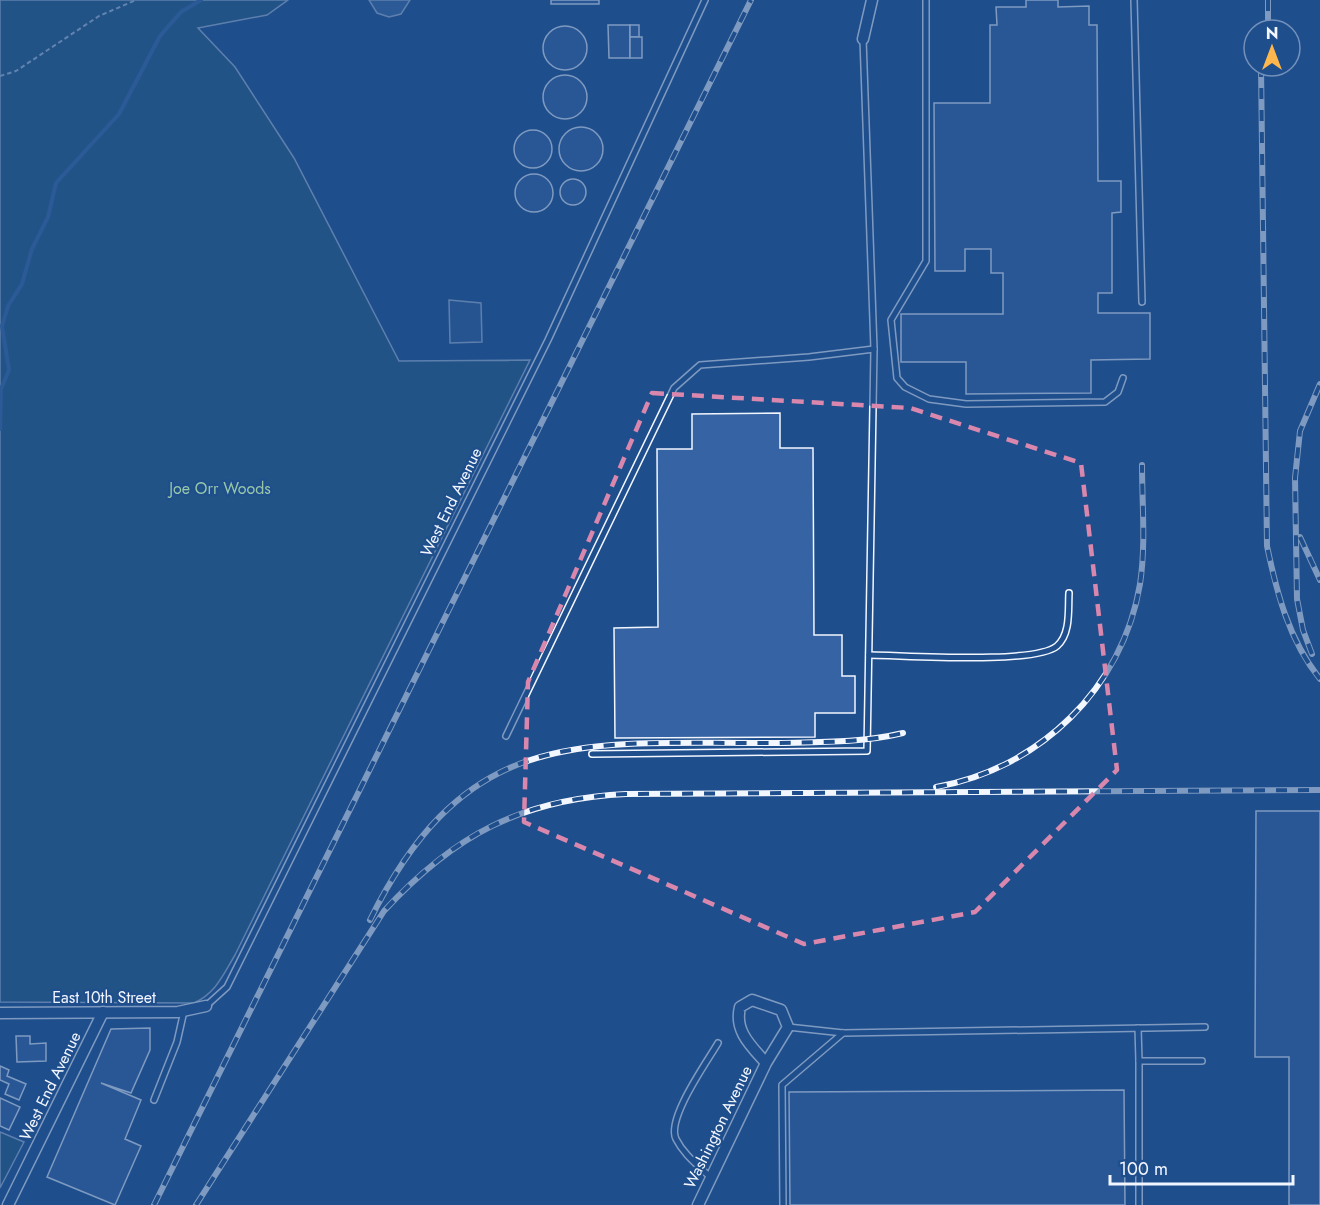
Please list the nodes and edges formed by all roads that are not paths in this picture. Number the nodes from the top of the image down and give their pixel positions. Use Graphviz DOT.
graph roads {
  1 [pos="705,0"];
  2 [pos="872,0"];
  3 [pos="926,0"];
  4 [pos="1134,0"];
  5 [pos="863,39"];
  6 [pos="1142,302"];
  7 [pos="874,349"];
  8 [pos="1123,378"];
  9 [pos="1069,593"];
  10 [pos="869,655"];
  11 [pos="506,736"];
  12 [pos="592,754"];
  13 [pos="206,1006"];
  14 [pos="184,1011"];
  15 [pos="103,1012"];
  16 [pos="0,1013"];
  17 [pos="788,1027"];
  18 [pos="1205,1027"];
  19 [pos="1138,1028"];
  20 [pos="843,1033"];
  21 [pos="718,1043"];
  22 [pos="1202,1061"];
  23 [pos="1139,1062"];
  24 [pos="766,1063"];
  25 [pos="154,1100"];
  26 [pos="711,1178"];
  27 [pos="8,1205"];
  28 [pos="698,1205"];
  29 [pos="783,1205"];
  30 [pos="1139,1205"];
  1 -- 13 [label="lane, West End Avenue"];
  2 -- 5 [label="street"];
  3 -- 8 [label="lane"];
  4 -- 6 [label="lane"];
  5 -- 7 [label="lane"];
  7 -- 10 [label="lane"];
  7 -- 11 [label="lane"];
  9 -- 10 [label="lane"];
  10 -- 12 [label="lane"];
  13 -- 14 [label="street, East 10th Street"];
  14 -- 15 [label="street, East 10th Street"];
  14 -- 25 [label="lane"];
  15 -- 16 [label="street, East 10th Street"];
  15 -- 27 [label="street, West End Avenue"];
  17 -- 20 [label="lane"];
  17 -- 24 [label="street, Washington Avenue"];
  17 -- 24 [label="street, Washington Avenue"];
  18 -- 19 [label="lane"];
  19 -- 20 [label="lane"];
  19 -- 23 [label="lane"];
  20 -- 29 [label="lane"];
  21 -- 26 [label="lane"];
  22 -- 23 [label="lane"];
  23 -- 30 [label="lane"];
  24 -- 26 [label="street, Washington Avenue"];
  26 -- 28 [label="street, Washington Avenue"];
}
